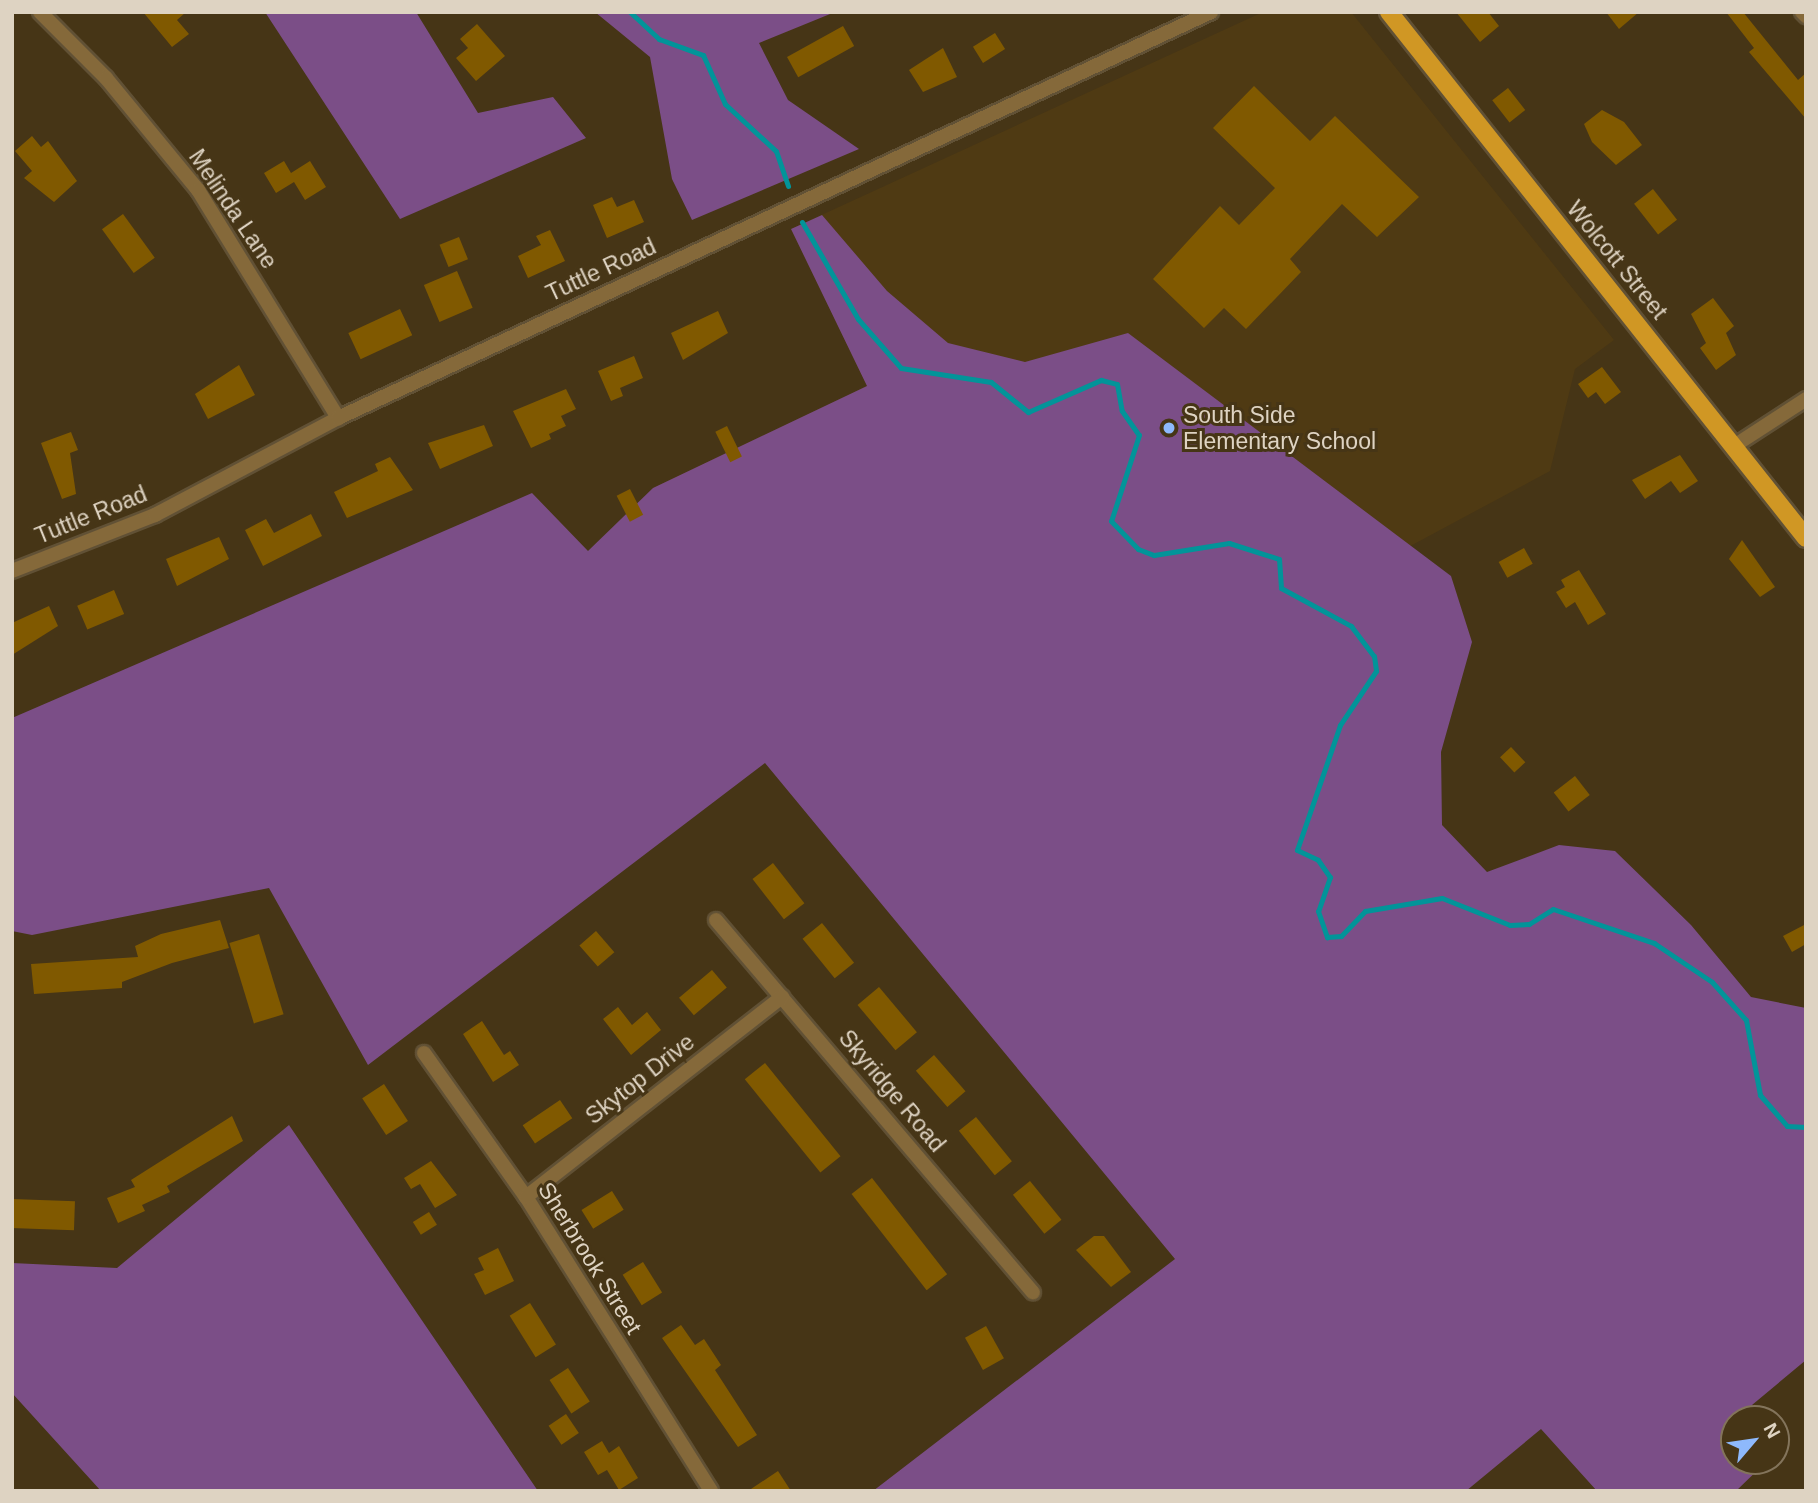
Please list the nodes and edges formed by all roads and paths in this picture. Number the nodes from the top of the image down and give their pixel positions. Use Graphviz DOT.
graph roads {
  1 [pos="40,12"];
  2 [pos="1211,12"];
  3 [pos="1389,12"];
  4 [pos="1802,12"];
  5 [pos="1806,16"];
  6 [pos="1806,399"];
  7 [pos="338,418"];
  8 [pos="1734,446"];
  9 [pos="1806,538"];
  10 [pos="12,571"];
  11 [pos="716,920"];
  12 [pos="782,997"];
  13 [pos="424,1054"];
  14 [pos="526,1197"];
  15 [pos="1033,1292"];
  16 [pos="711,1491"];
  1 -- 7 [label="street, Melinda Lane"];
  2 -- 7 [label="street, Tuttle Road"];
  3 -- 8 [label="main road, Wolcott Street"];
  4 -- 5 [label="street"];
  6 -- 8 [label="street"];
  7 -- 10 [label="street, Tuttle Road"];
  8 -- 9 [label="main road, Wolcott Street"];
  11 -- 12 [label="street, Skyridge Road"];
  12 -- 14 [label="street, Skytop Drive"];
  12 -- 15 [label="street, Skyridge Road"];
  13 -- 14 [label="street, Sherbrook Street"];
  14 -- 16 [label="street, Sherbrook Street"];
}
